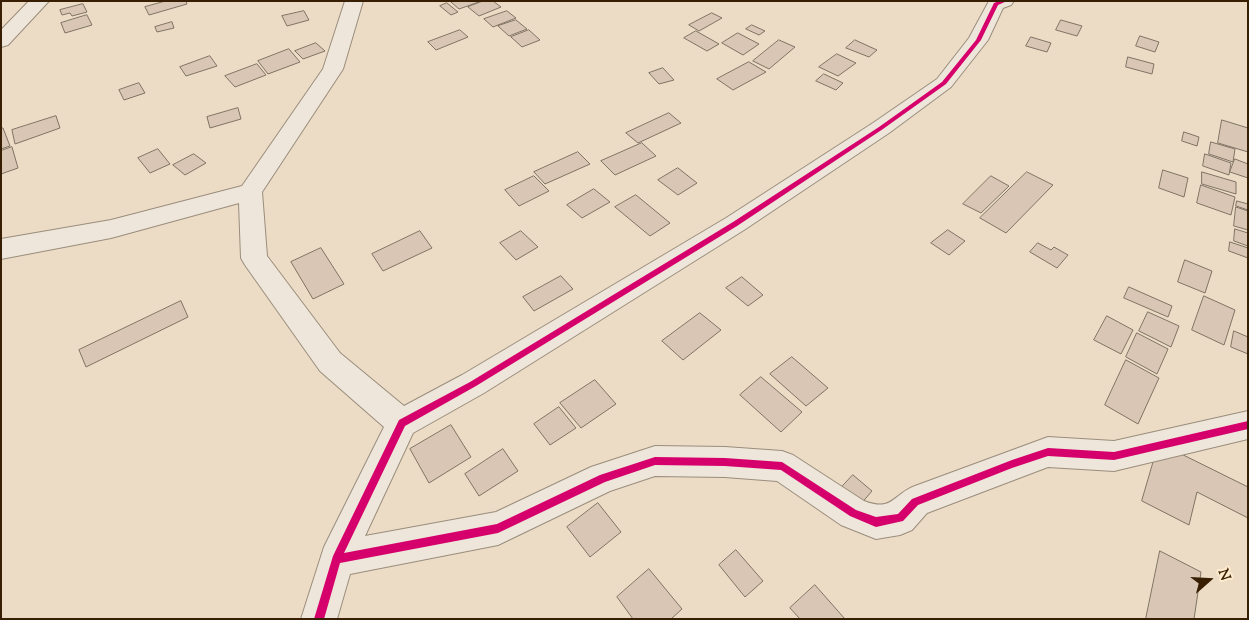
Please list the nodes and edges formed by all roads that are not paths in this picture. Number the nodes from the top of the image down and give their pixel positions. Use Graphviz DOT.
graph roads {
  1 [pos="40,1"];
  2 [pos="354,1"];
  3 [pos="1005,1"];
  4 [pos="1,40"];
  5 [pos="250,192"];
  6 [pos="1,249"];
  7 [pos="402,423"];
  8 [pos="1248,425"];
  9 [pos="336,559"];
  10 [pos="319,619"];
  1 -- 4 [label="street"];
  2 -- 5 [label="street"];
  3 -- 7 [label="street"];
  5 -- 6 [label="street"];
  5 -- 7 [label="street"];
  7 -- 9 [label="street"];
  8 -- 9 [label="street"];
  9 -- 10 [label="street"];
}
